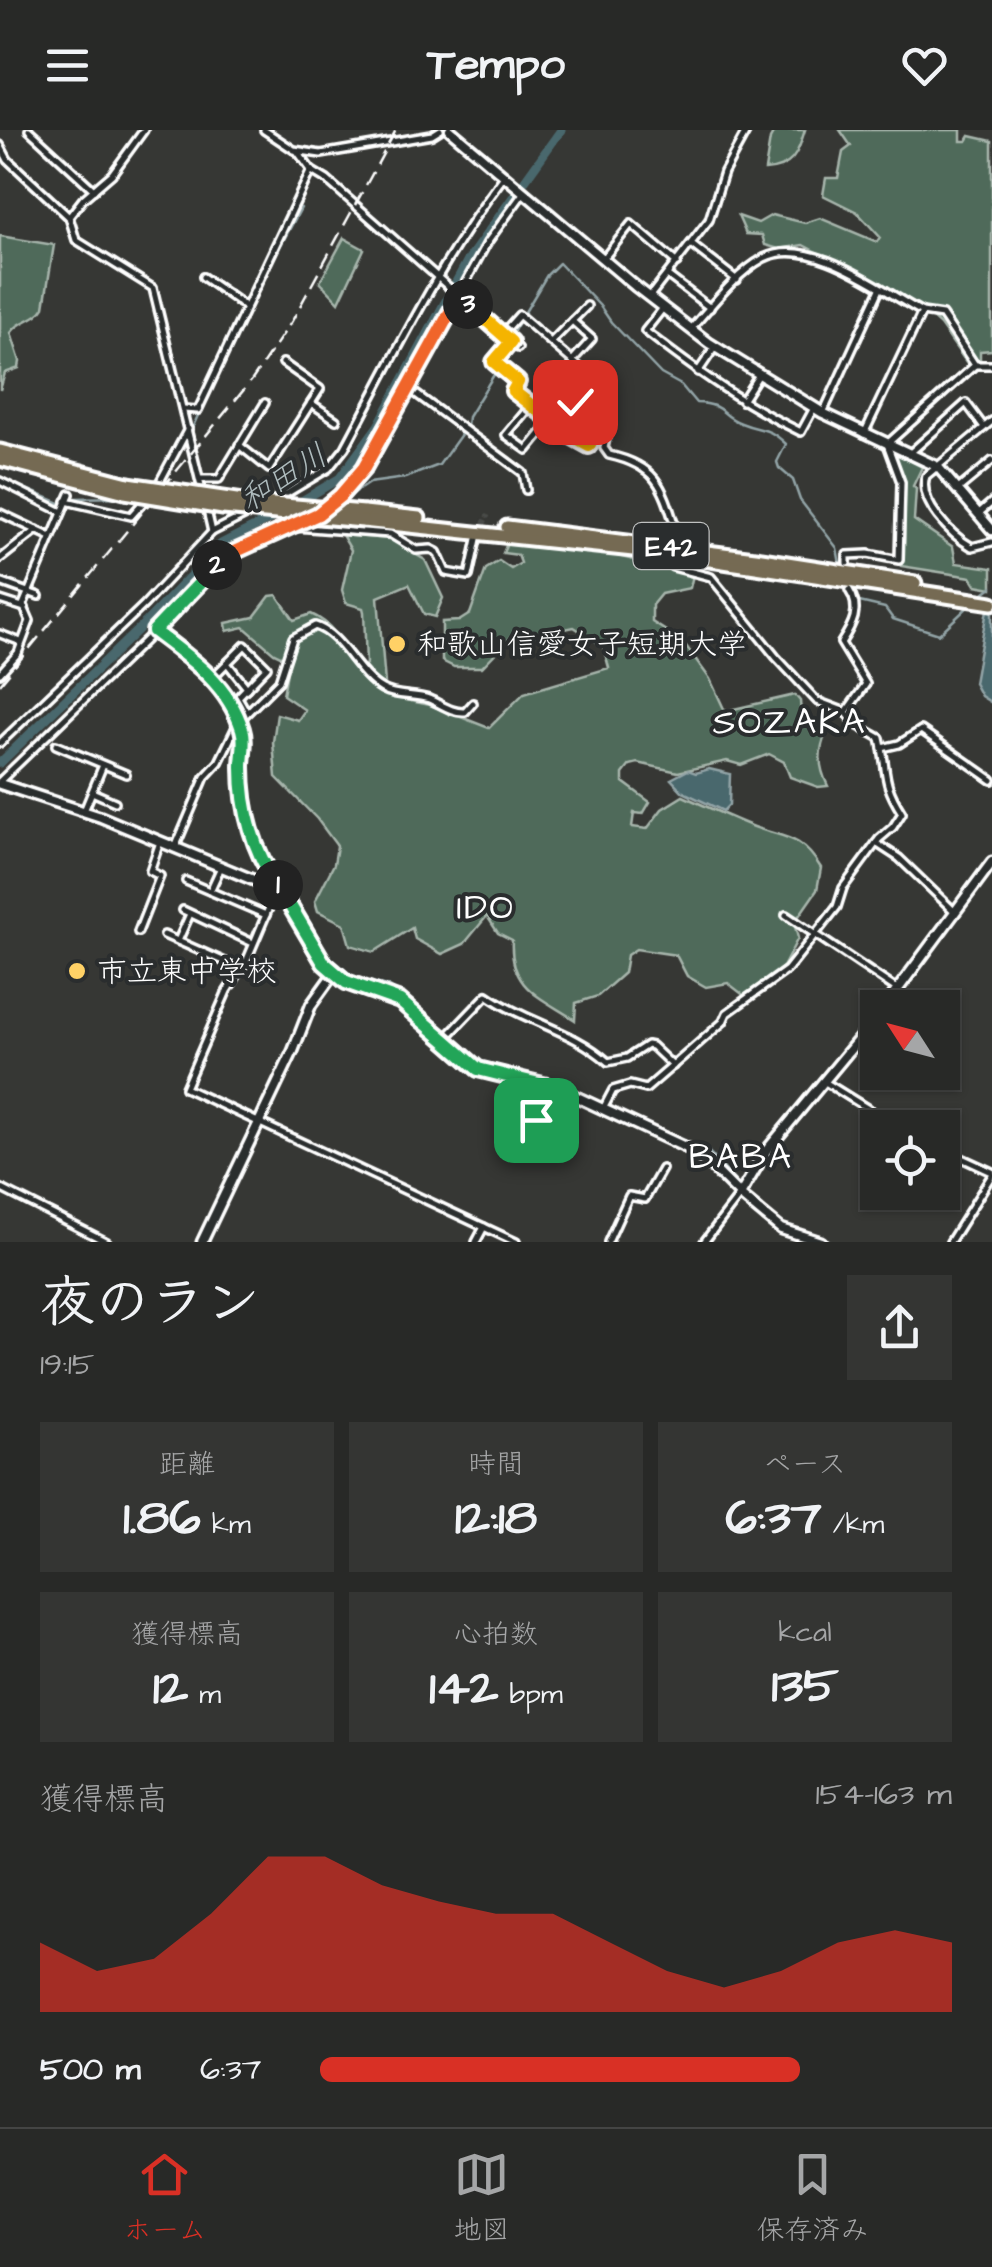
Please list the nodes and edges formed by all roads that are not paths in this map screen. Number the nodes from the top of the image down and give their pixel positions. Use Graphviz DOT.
graph roads {
  1 [pos="29,130"];
  2 [pos="144,130"];
  3 [pos="264,130"];
  4 [pos="440,130"];
  5 [pos="450,130"];
  6 [pos="747,130"];
  7 [pos="0,145"];
  8 [pos="297,152"];
  9 [pos="312,170"];
  10 [pos="505,175"];
  11 [pos="94,190"];
  12 [pos="523,191"];
  13 [pos="70,217"];
  14 [pos="692,245"];
  15 [pos="604,258"];
  16 [pos="677,263"];
  17 [pos="667,275"];
  18 [pos="203,277"];
  19 [pos="438,278"];
  20 [pos="737,280"];
  21 [pos="880,290"];
  22 [pos="458,295"];
  23 [pos="650,296"];
  24 [pos="586,306"];
  25 [pos="246,307"];
  26 [pos="664,307"];
  27 [pos="710,308"];
  28 [pos="922,312"];
  29 [pos="572,321"];
  30 [pos="692,329"];
  31 [pos="502,334"];
  32 [pos="511,342"];
  33 [pos="551,342"];
  34 [pos="714,346"];
  35 [pos="518,348"];
  36 [pos="572,361"];
  37 [pos="283,363"];
  38 [pos="975,365"];
  39 [pos="992,365"];
  40 [pos="584,371"];
  41 [pos="698,372"];
  42 [pos="758,376"];
  43 [pos="408,388"];
  44 [pos="742,401"];
  45 [pos="265,402"];
  46 [pos="575,402"];
  47 [pos="311,404"];
  48 [pos="531,405"];
  49 [pos="814,408"];
  50 [pos="183,409"];
  51 [pos="823,413"];
  52 [pos="336,420"];
  53 [pos="551,421"];
  54 [pos="992,421"];
  55 [pos="600,425"];
  56 [pos="188,428"];
  57 [pos="984,428"];
  58 [pos="864,434"];
  59 [pos="887,444"];
  60 [pos="239,445"];
  61 [pos="0,450"];
  62 [pos="910,454"];
  63 [pos="0,459"];
  64 [pos="992,461"];
  65 [pos="938,468"];
  66 [pos="200,480"];
  67 [pos="0,481"];
  68 [pos="126,488"];
  69 [pos="526,490"];
  70 [pos="957,490"];
  71 [pos="70,494"];
  72 [pos="66,502"];
  73 [pos="992,502"];
  74 [pos="62,512"];
  75 [pos="0,513"];
  76 [pos="978,514"];
  77 [pos="8,517"];
  78 [pos="0,524"];
  79 [pos="293,527"];
  80 [pos="37,530"];
  81 [pos="992,530"];
  82 [pos="212,532"];
  83 [pos="51,537"];
  84 [pos="476,539"];
  85 [pos="992,542"];
  86 [pos="0,558"];
  87 [pos="847,563"];
  88 [pos="0,582"];
  89 [pos="850,590"];
  90 [pos="28,592"];
  91 [pos="39,596"];
  92 [pos="992,599"];
  93 [pos="0,600"];
  94 [pos="25,608"];
  95 [pos="154,631"];
  96 [pos="0,634"];
  97 [pos="22,643"];
  98 [pos="227,662"];
  99 [pos="1,670"];
  100 [pos="218,672"];
  101 [pos="247,688"];
  102 [pos="473,703"];
  103 [pos="246,711"];
  104 [pos="846,712"];
  105 [pos="239,721"];
  106 [pos="0,743"];
  107 [pos="56,746"];
  108 [pos="882,748"];
  109 [pos="103,765"];
  110 [pos="126,774"];
  111 [pos="992,780"];
  112 [pos="0,783"];
  113 [pos="92,792"];
  114 [pos="115,802"];
  115 [pos="84,811"];
  116 [pos="160,842"];
  117 [pos="876,843"];
  118 [pos="175,848"];
  119 [pos="992,862"];
  120 [pos="220,867"];
  121 [pos="186,880"];
  122 [pos="210,891"];
  123 [pos="279,893"];
  124 [pos="183,910"];
  125 [pos="955,912"];
  126 [pos="190,914"];
  127 [pos="266,915"];
  128 [pos="786,915"];
  129 [pos="138,932"];
  130 [pos="814,933"];
  131 [pos="164,934"];
  132 [pos="178,941"];
  133 [pos="254,943"];
  134 [pos="241,969"];
  135 [pos="334,972"];
  136 [pos="898,990"];
  137 [pos="860,1038"];
  138 [pos="443,1042"];
  139 [pos="673,1066"];
  140 [pos="824,1081"];
  141 [pos="547,1086"];
  142 [pos="603,1109"];
  143 [pos="870,1110"];
  144 [pos="258,1122"];
  145 [pos="525,1148"];
  146 [pos="960,1158"];
  147 [pos="662,1169"];
  148 [pos="992,1173"];
  149 [pos="0,1188"];
  150 [pos="740,1195"];
  151 [pos="484,1227"];
  152 [pos="107,1242"];
  153 [pos="202,1242"];
  154 [pos="476,1242"];
  155 [pos="516,1242"];
  156 [pos="608,1242"];
  157 [pos="704,1242"];
  158 [pos="821,1242"];
  159 [pos="950,1242"];
  1 -- 11 [label="street"];
  2 -- 11 [label="street"];
  3 -- 8 [label="street"];
  4 -- 8 [label="street"];
  5 -- 10 [label="main road"];
  6 -- 14 [label="street"];
  7 -- 13 [label="street"];
  8 -- 9 [label="street"];
  9 -- 19 [label="street"];
  9 -- 25 [label="street"];
  10 -- 12 [label="main road"];
  10 -- 19 [label="street"];
  11 -- 13 [label="street"];
  12 -- 15 [label="main road"];
  12 -- 22 [label="street"];
  13 -- 50 [label="street"];
  14 -- 16 [label="street"];
  14 -- 20 [label="street"];
  15 -- 16 [label="street"];
  15 -- 23 [label="main road"];
  16 -- 17 [label="street"];
  17 -- 23 [label="street"];
  17 -- 27 [label="street"];
  18 -- 25 [label="street"];
  19 -- 22 [label="street"];
  19 -- 82 [label="street"];
  20 -- 21 [label="street"];
  20 -- 27 [label="street"];
  21 -- 28 [label="street"];
  21 -- 51 [label="street"];
  22 -- 31 [label="street"];
  22 -- 43 [label="street"];
  23 -- 26 [label="main road"];
  24 -- 29 [label="street"];
  25 -- 50 [label="street"];
  26 -- 30 [label="main road"];
  26 -- 41 [label="street"];
  27 -- 30 [label="street"];
  28 -- 38 [label="street"];
  28 -- 58 [label="street"];
  29 -- 33 [label="street"];
  29 -- 36 [label="street"];
  30 -- 34 [label="main road"];
  31 -- 32 [label="street"];
  31 -- 33 [label="street"];
  32 -- 35 [label="street"];
  32 -- 48 [label="street"];
  33 -- 36 [label="street"];
  34 -- 41 [label="street"];
  34 -- 42 [label="main road"];
  36 -- 40 [label="street"];
  37 -- 47 [label="street"];
  38 -- 39 [label="street"];
  38 -- 59 [label="street"];
  41 -- 44 [label="street"];
  42 -- 44 [label="street"];
  42 -- 49 [label="main road"];
  43 -- 69 [label="street"];
  43 -- 79 [label="street"];
  44 -- 49 [label="street"];
  45 -- 60 [label="street"];
  46 -- 55 [label="street"];
  47 -- 52 [label="street"];
  47 -- 60 [label="street"];
  48 -- 53 [label="street"];
  48 -- 53 [label="street"];
  49 -- 51 [label="main road"];
  50 -- 56 [label="street"];
  51 -- 58 [label="main road"];
  53 -- 55 [label="street"];
  54 -- 57 [label="street"];
  55 -- 104 [label="street, bridge"];
  56 -- 66 [label="street"];
  56 -- 72 [label="street"];
  57 -- 62 [label="street"];
  57 -- 65 [label="street"];
  58 -- 59 [label="main road"];
  59 -- 62 [label="main road"];
  59 -- 87 [label="street"];
  60 -- 66 [label="street"];
  61 -- 68 [label="highway, E42"];
  62 -- 65 [label="main road"];
  63 -- 68 [label="highway, E42"];
  64 -- 70 [label="street"];
  65 -- 70 [label="main road"];
  65 -- 85 [label="street"];
  66 -- 82 [label="street"];
  67 -- 74 [label="street"];
  68 -- 92 [label="highway, E42, bridge"];
  70 -- 76 [label="main road"];
  71 -- 72 [label="street"];
  72 -- 74 [label="street"];
  73 -- 76 [label="street"];
  74 -- 83 [label="street"];
  75 -- 77 [label="street"];
  76 -- 81 [label="main road"];
  77 -- 78 [label="street"];
  77 -- 80 [label="street"];
  79 -- 84 [label="street"];
  79 -- 95 [label="street"];
  80 -- 83 [label="street"];
  80 -- 86 [label="street"];
  82 -- 106 [label="street"];
  83 -- 90 [label="street"];
  88 -- 90 [label="street"];
  89 -- 104 [label="street"];
  90 -- 91 [label="street"];
  90 -- 94 [label="street"];
  93 -- 94 [label="street"];
  94 -- 97 [label="street"];
  95 -- 105 [label="street"];
  95 -- 112 [label="street"];
  96 -- 97 [label="street"];
  97 -- 99 [label="street"];
  98 -- 100 [label="street"];
  98 -- 101 [label="street"];
  98 -- 101 [label="street"];
  101 -- 103 [label="street"];
  102 -- 103 [label="street"];
  103 -- 105 [label="street"];
  104 -- 108 [label="street"];
  105 -- 118 [label="street"];
  105 -- 123 [label="street"];
  107 -- 109 [label="street"];
  108 -- 111 [label="street"];
  108 -- 117 [label="street"];
  109 -- 110 [label="street"];
  109 -- 113 [label="street"];
  112 -- 115 [label="main road"];
  113 -- 114 [label="street"];
  113 -- 115 [label="street"];
  115 -- 116 [label="main road"];
  116 -- 118 [label="main road"];
  116 -- 129 [label="street"];
  117 -- 125 [label="street"];
  117 -- 130 [label="street"];
  118 -- 120 [label="main road"];
  119 -- 125 [label="main road"];
  120 -- 122 [label="street"];
  120 -- 123 [label="main road"];
  121 -- 122 [label="street"];
  122 -- 127 [label="street"];
  123 -- 127 [label="street"];
  123 -- 135 [label="main road"];
  124 -- 126 [label="street"];
  125 -- 136 [label="main road"];
  126 -- 132 [label="street"];
  126 -- 133 [label="street"];
  127 -- 133 [label="street"];
  128 -- 130 [label="street"];
  130 -- 136 [label="street"];
  130 -- 139 [label="street"];
  131 -- 132 [label="street"];
  132 -- 134 [label="street"];
  133 -- 134 [label="street"];
  134 -- 144 [label="street"];
  135 -- 138 [label="main road"];
  135 -- 144 [label="main road"];
  137 -- 140 [label="main road"];
  138 -- 139 [label="street"];
  138 -- 141 [label="main road"];
  139 -- 142 [label="street"];
  140 -- 143 [label="street"];
  140 -- 150 [label="main road"];
  141 -- 142 [label="main road"];
  141 -- 145 [label="street"];
  142 -- 150 [label="main road"];
  144 -- 151 [label="street"];
  144 -- 153 [label="main road"];
  146 -- 148 [label="street"];
  147 -- 156 [label="street"];
  148 -- 159 [label="street"];
  149 -- 152 [label="street"];
  150 -- 157 [label="street"];
  150 -- 158 [label="main road"];
  151 -- 154 [label="street"];
  151 -- 155 [label="street"];
}
